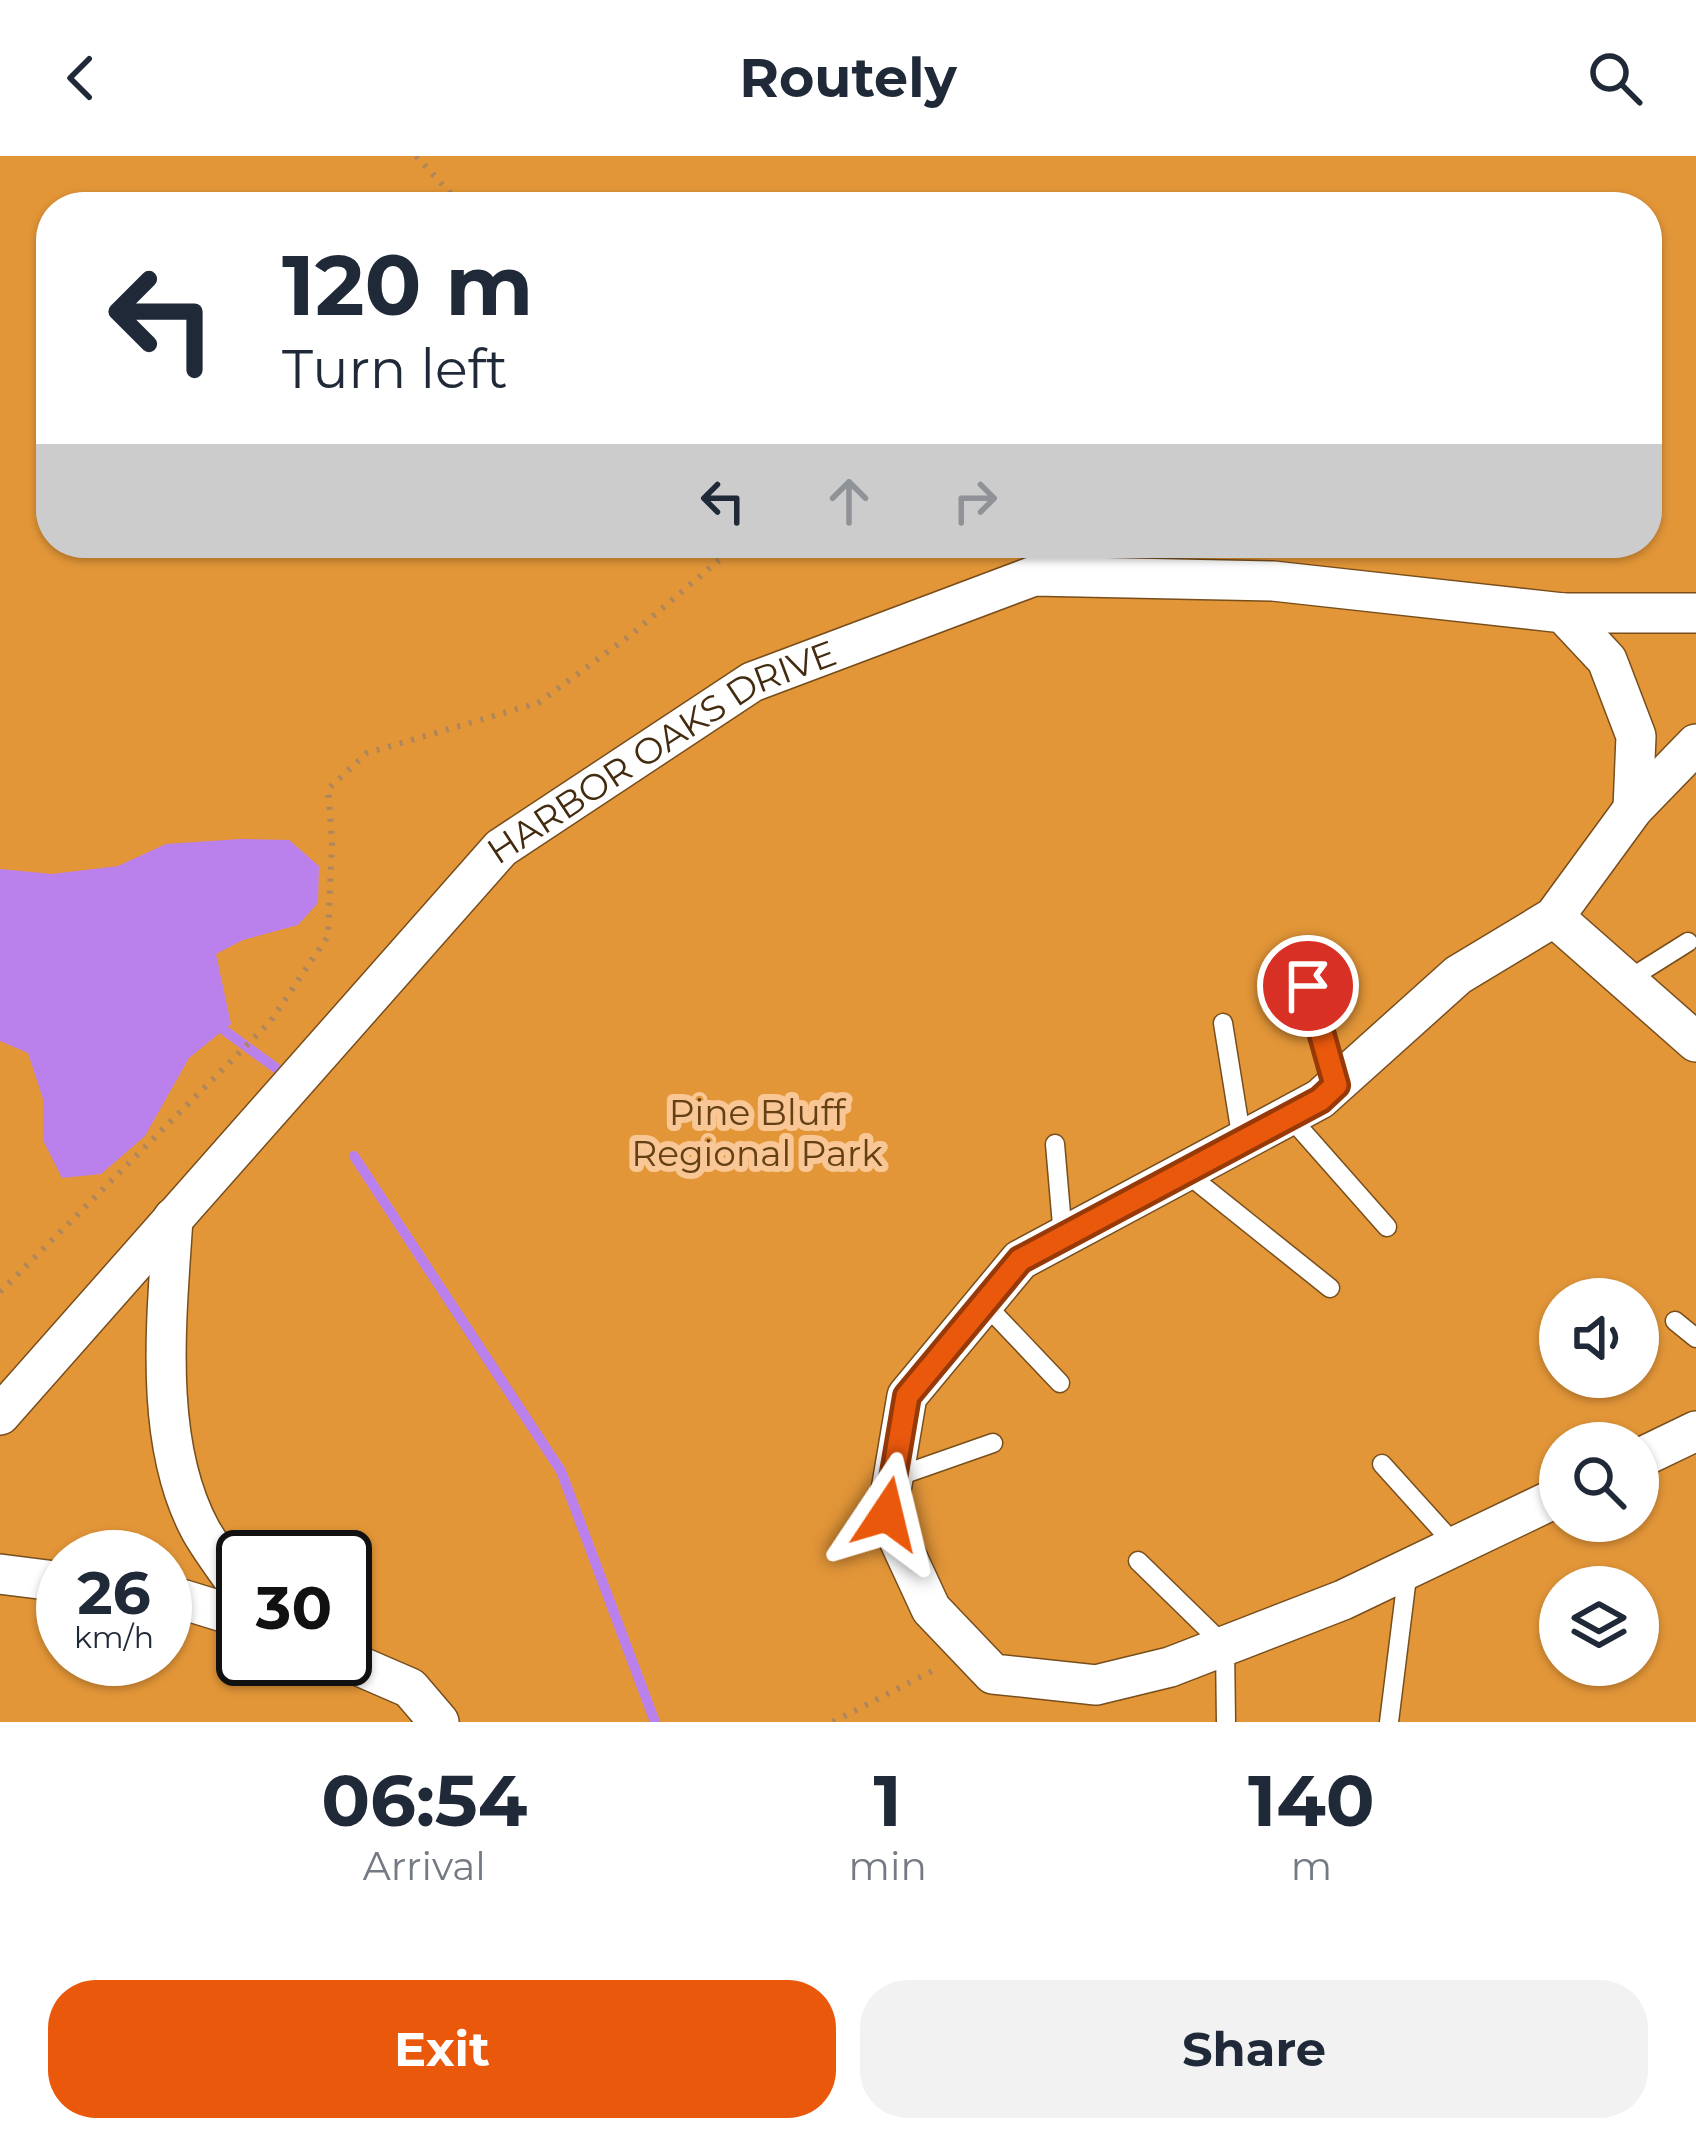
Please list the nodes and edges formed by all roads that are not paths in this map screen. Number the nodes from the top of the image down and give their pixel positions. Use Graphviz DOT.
graph roads {
  1 [pos="1563,613"];
  2 [pos="1696,613"];
  3 [pos="1696,744"];
  4 [pos="1633,808"];
  5 [pos="1554,917"];
  6 [pos="1688,942"];
  7 [pos="1626,981"];
  8 [pos="1308,986"];
  9 [pos="1223,1023"];
  10 [pos="1696,1042"];
  11 [pos="1336,1085"];
  12 [pos="1289,1116"];
  13 [pos="1242,1141"];
  14 [pos="1055,1144"];
  15 [pos="1185,1172"];
  16 [pos="173,1218"];
  17 [pos="1387,1227"];
  18 [pos="1063,1237"];
  19 [pos="1330,1288"];
  20 [pos="984,1303"];
  21 [pos="1675,1321"];
  22 [pos="1696,1338"];
  23 [pos="1060,1383"];
  24 [pos="0,1415"];
  25 [pos="1696,1431"];
  26 [pos="993,1443"];
  27 [pos="1659,1449"];
  28 [pos="1382,1465"];
  29 [pos="893,1478"];
  30 [pos="1539,1506"];
  31 [pos="1456,1546"];
  32 [pos="216,1553"];
  33 [pos="1138,1561"];
  34 [pos="1408,1569"];
  35 [pos="0,1574"];
  36 [pos="36,1579"];
  37 [pos="1225,1646"];
  38 [pos="372,1672"];
  39 [pos="440,1722"];
  40 [pos="1226,1722"];
  41 [pos="1389,1722"];
  1 -- 2 [label="street, HARBOR OAKS DRIVE"];
  1 -- 4 [label="street"];
  1 -- 16 [label="street, HARBOR OAKS DRIVE"];
  3 -- 4 [label="street"];
  4 -- 5 [label="street"];
  5 -- 7 [label="street"];
  5 -- 11 [label="street"];
  6 -- 7 [label="lane"];
  7 -- 10 [label="street"];
  8 -- 11 [label="lane"];
  9 -- 13 [label="lane"];
  11 -- 12 [label="street"];
  12 -- 13 [label="street"];
  12 -- 17 [label="lane"];
  13 -- 15 [label="street"];
  14 -- 18 [label="lane"];
  15 -- 18 [label="street"];
  15 -- 19 [label="lane"];
  16 -- 24 [label="street, HARBOR OAKS DRIVE"];
  16 -- 32 [label="street"];
  18 -- 20 [label="street"];
  20 -- 23 [label="lane"];
  20 -- 29 [label="street"];
  21 -- 22 [label="lane"];
  25 -- 27 [label="street"];
  26 -- 29 [label="lane"];
  28 -- 31 [label="lane"];
  29 -- 37 [label="street"];
  30 -- 31 [label="street"];
  31 -- 34 [label="street"];
  33 -- 37 [label="lane"];
  34 -- 37 [label="street"];
  34 -- 41 [label="lane"];
  35 -- 36 [label="street"];
  37 -- 40 [label="lane"];
  38 -- 39 [label="street"];
}
